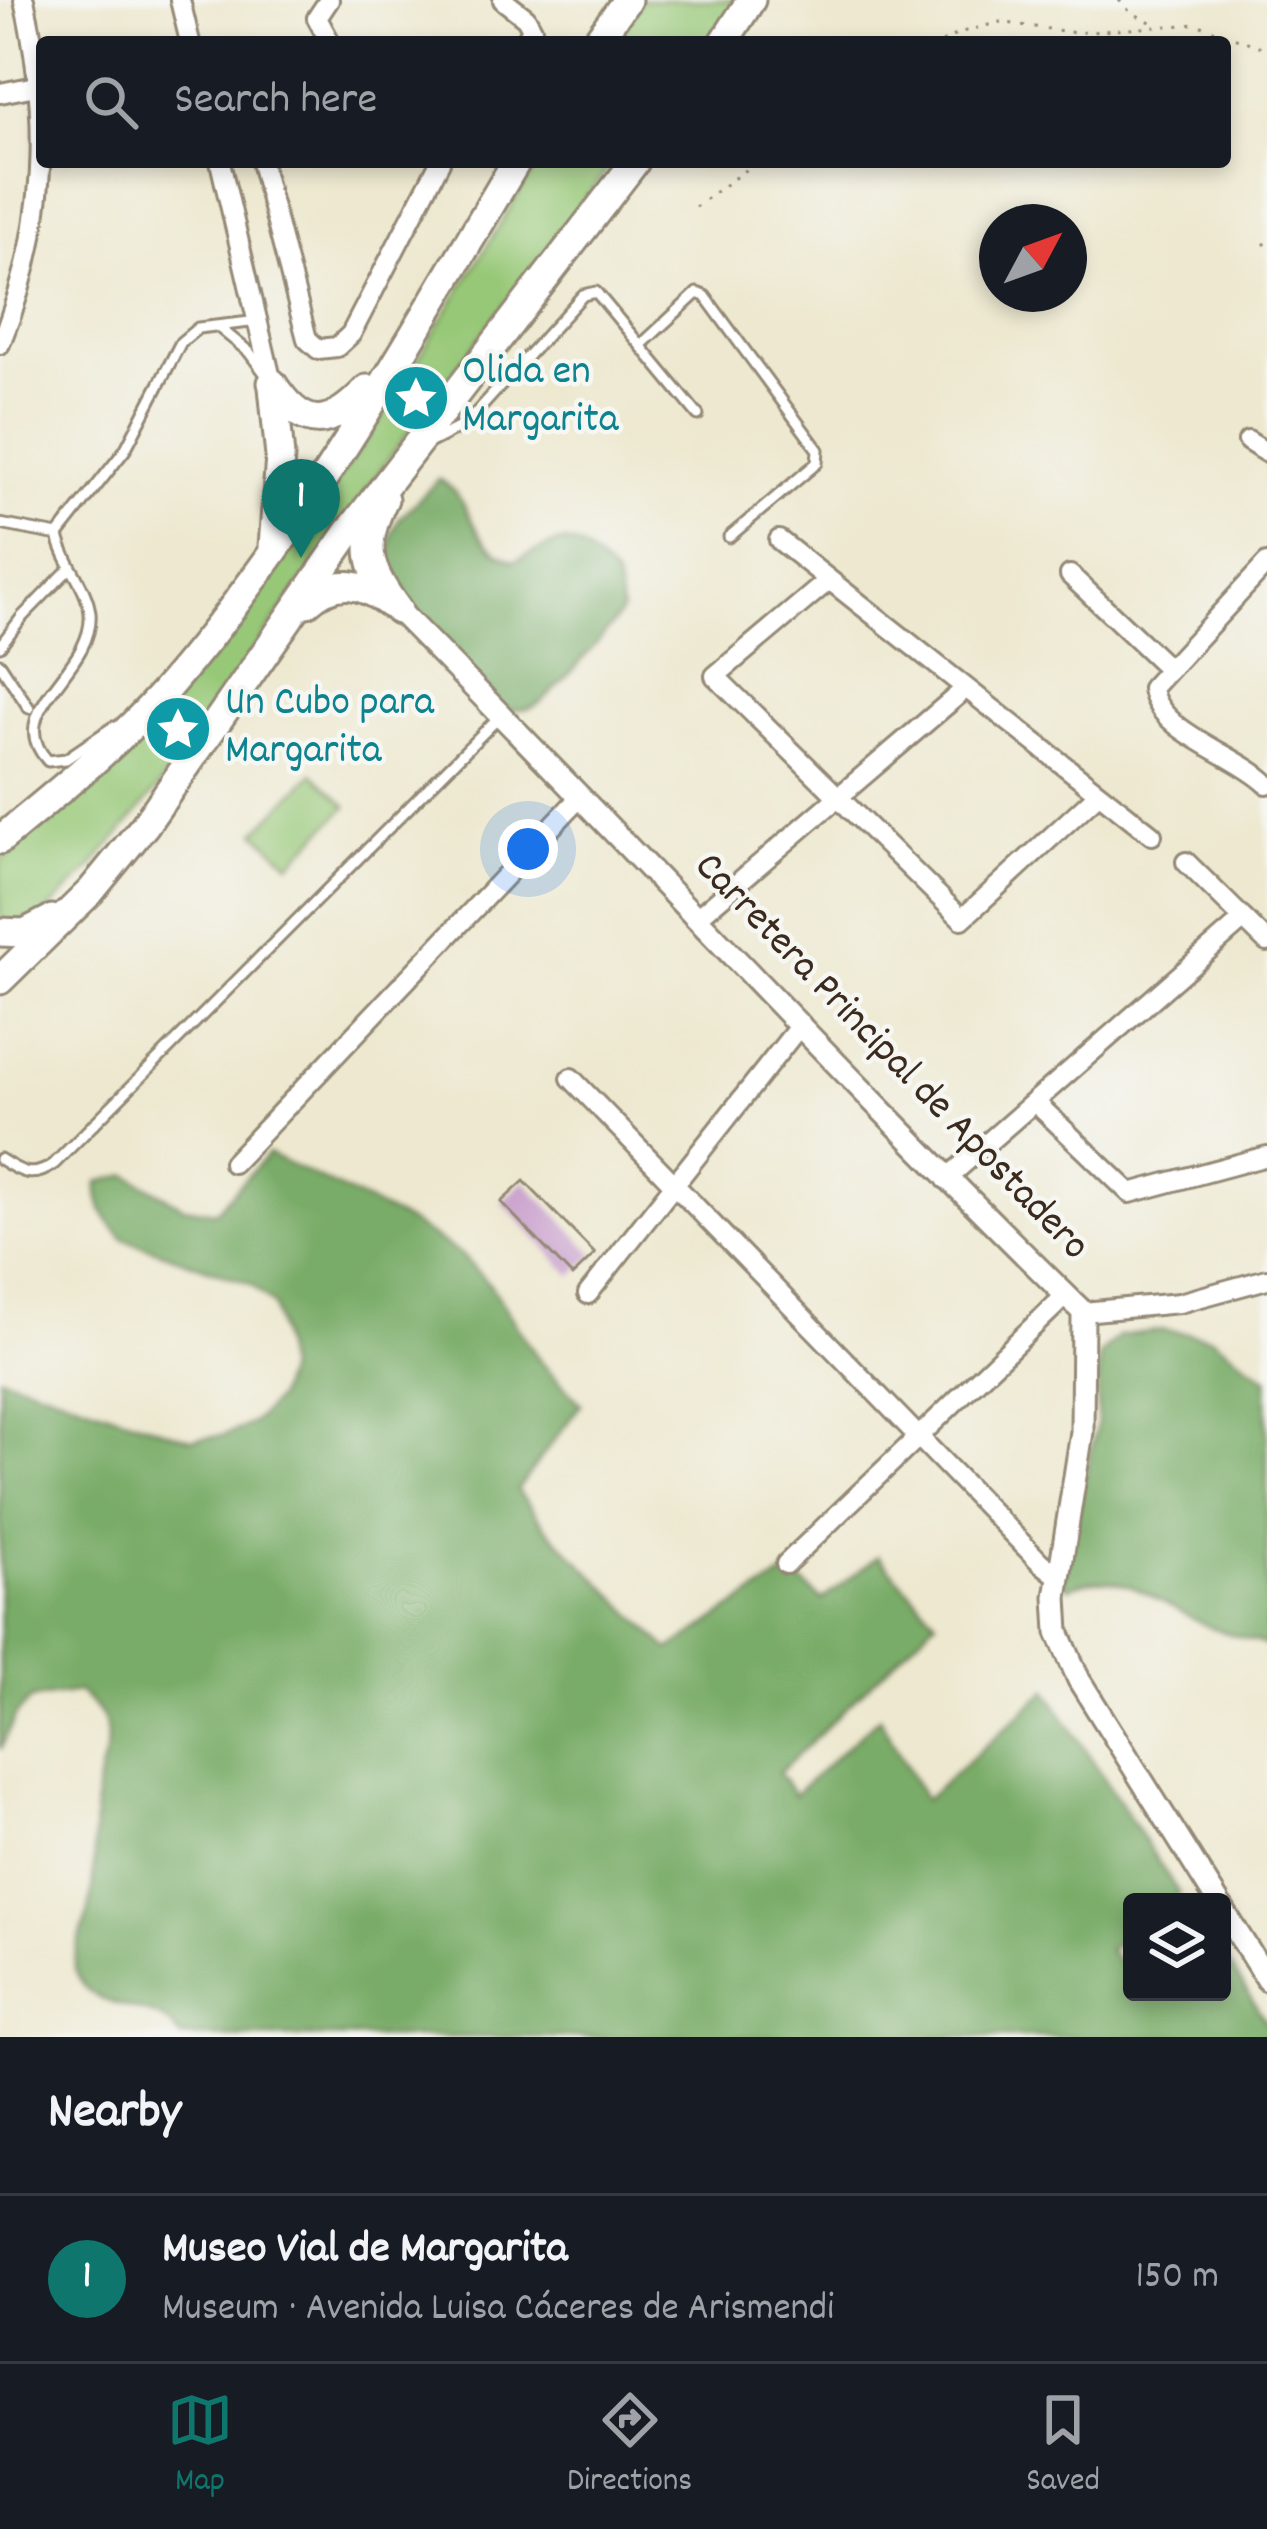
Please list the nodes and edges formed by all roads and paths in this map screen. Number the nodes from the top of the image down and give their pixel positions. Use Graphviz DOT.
graph roads {
  1 [pos="24,0"];
  2 [pos="179,0"];
  3 [pos="329,0"];
  4 [pos="503,0"];
  5 [pos="627,0"];
  6 [pos="751,0"];
  7 [pos="1119,0"];
  8 [pos="1162,27"];
  9 [pos="188,36"];
  10 [pos="327,36"];
  11 [pos="528,36"];
  12 [pos="600,36"];
  13 [pos="728,36"];
  14 [pos="954,36"];
  15 [pos="1267,49"];
  16 [pos="36,61"];
  17 [pos="36,87"];
  18 [pos="0,93"];
  19 [pos="39,168"];
  20 [pos="222,168"];
  21 [pos="263,168"];
  22 [pos="437,168"];
  23 [pos="512,168"];
  24 [pos="629,168"];
  25 [pos="748,168"];
  26 [pos="695,207"];
  27 [pos="260,321"];
  28 [pos="217,326"];
  29 [pos="0,344"];
  30 [pos="641,345"];
  31 [pos="400,354"];
  32 [pos="272,383"];
  33 [pos="698,415"];
  34 [pos="1248,441"];
  35 [pos="409,453"];
  36 [pos="1267,453"];
  37 [pos="0,524"];
  38 [pos="58,535"];
  39 [pos="729,537"];
  40 [pos="779,540"];
  41 [pos="273,550"];
  42 [pos="1267,563"];
  43 [pos="70,568"];
  44 [pos="1070,574"];
  45 [pos="829,580"];
  46 [pos="398,610"];
  47 [pos="290,620"];
  48 [pos="0,646"];
  49 [pos="0,664"];
  50 [pos="1168,668"];
  51 [pos="965,689"];
  52 [pos="162,694"];
  53 [pos="29,708"];
  54 [pos="501,715"];
  55 [pos="1267,784"];
  56 [pos="1098,794"];
  57 [pos="581,796"];
  58 [pos="838,797"];
  59 [pos="1152,835"];
  60 [pos="0,844"];
  61 [pos="1186,862"];
  62 [pos="91,891"];
  63 [pos="699,916"];
  64 [pos="1244,919"];
  65 [pos="0,932"];
  66 [pos="1267,942"];
  67 [pos="0,980"];
  68 [pos="801,1024"];
  69 [pos="571,1078"];
  70 [pos="1035,1102"];
  71 [pos="1267,1156"];
  72 [pos="0,1159"];
  73 [pos="233,1163"];
  74 [pos="946,1179"];
  75 [pos="674,1185"];
  76 [pos="1267,1279"];
  77 [pos="588,1294"];
  78 [pos="1066,1295"];
  79 [pos="1083,1312"];
  80 [pos="919,1437"];
  81 [pos="786,1564"];
  82 [pos="1059,1577"];
  83 [pos="1212,1893"];
  84 [pos="1231,1923"];
  85 [pos="1267,1980"];
  1 -- 16 [label="street"];
  2 -- 9 [label="street"];
  3 -- 10 [label="street"];
  4 -- 11 [label="street"];
  5 -- 12 [label="main road"];
  6 -- 13 [label="main road"];
  7 -- 8 [label="path"];
  8 -- 14 [label="path"];
  8 -- 15 [label="path"];
  17 -- 18 [label="street"];
  19 -- 29 [label="street"];
  20 -- 27 [label="street"];
  21 -- 22 [label="street"];
  23 -- 31 [label="main road"];
  24 -- 35 [label="main road"];
  25 -- 26 [label="path"];
  27 -- 28 [label="lane"];
  27 -- 32 [label="street"];
  28 -- 32 [label="lane"];
  28 -- 38 [label="lane"];
  30 -- 33 [label="lane"];
  30 -- 35 [label="lane"];
  30 -- 39 [label="lane"];
  31 -- 32 [label="main road"];
  31 -- 41 [label="main road"];
  32 -- 41 [label="main road"];
  34 -- 36 [label="street"];
  35 -- 46 [label="main road"];
  35 -- 47 [label="main road"];
  37 -- 38 [label="lane"];
  38 -- 43 [label="lane"];
  40 -- 45 [label="street"];
  41 -- 52 [label="main road"];
  42 -- 50 [label="street"];
  43 -- 48 [label="lane"];
  43 -- 53 [label="lane"];
  44 -- 50 [label="street"];
  45 -- 51 [label="street"];
  45 -- 58 [label="street"];
  46 -- 47 [label="main road"];
  46 -- 54 [label="street, Carretera Principal de Apostadero"];
  47 -- 62 [label="main road"];
  49 -- 53 [label="lane"];
  50 -- 55 [label="street"];
  51 -- 56 [label="street"];
  51 -- 58 [label="street"];
  52 -- 53 [label="lane"];
  52 -- 60 [label="main road"];
  54 -- 57 [label="street, Carretera Principal de Apostadero"];
  54 -- 72 [label="lane"];
  56 -- 58 [label="street"];
  56 -- 59 [label="street"];
  57 -- 63 [label="street, Carretera Principal de Apostadero"];
  57 -- 73 [label="street"];
  58 -- 63 [label="street"];
  61 -- 64 [label="street"];
  62 -- 65 [label="main road"];
  62 -- 67 [label="main road"];
  63 -- 68 [label="street, Carretera Principal de Apostadero"];
  64 -- 66 [label="street"];
  64 -- 70 [label="street"];
  68 -- 74 [label="street, Carretera Principal de Apostadero"];
  68 -- 75 [label="street"];
  69 -- 75 [label="street"];
  70 -- 71 [label="street"];
  70 -- 74 [label="street"];
  74 -- 78 [label="street, Carretera Principal de Apostadero"];
  75 -- 77 [label="street"];
  75 -- 80 [label="street"];
  76 -- 79 [label="street"];
  78 -- 79 [label="street, Carretera Principal de Apostadero"];
  78 -- 80 [label="street"];
  79 -- 82 [label="street, Carretera Principal de Apostadero"];
  80 -- 81 [label="street"];
  80 -- 82 [label="street"];
  82 -- 83 [label="street, Carretera Principal de Apostadero"];
  84 -- 85 [label="street, Carretera Principal de Apostadero"];
}
